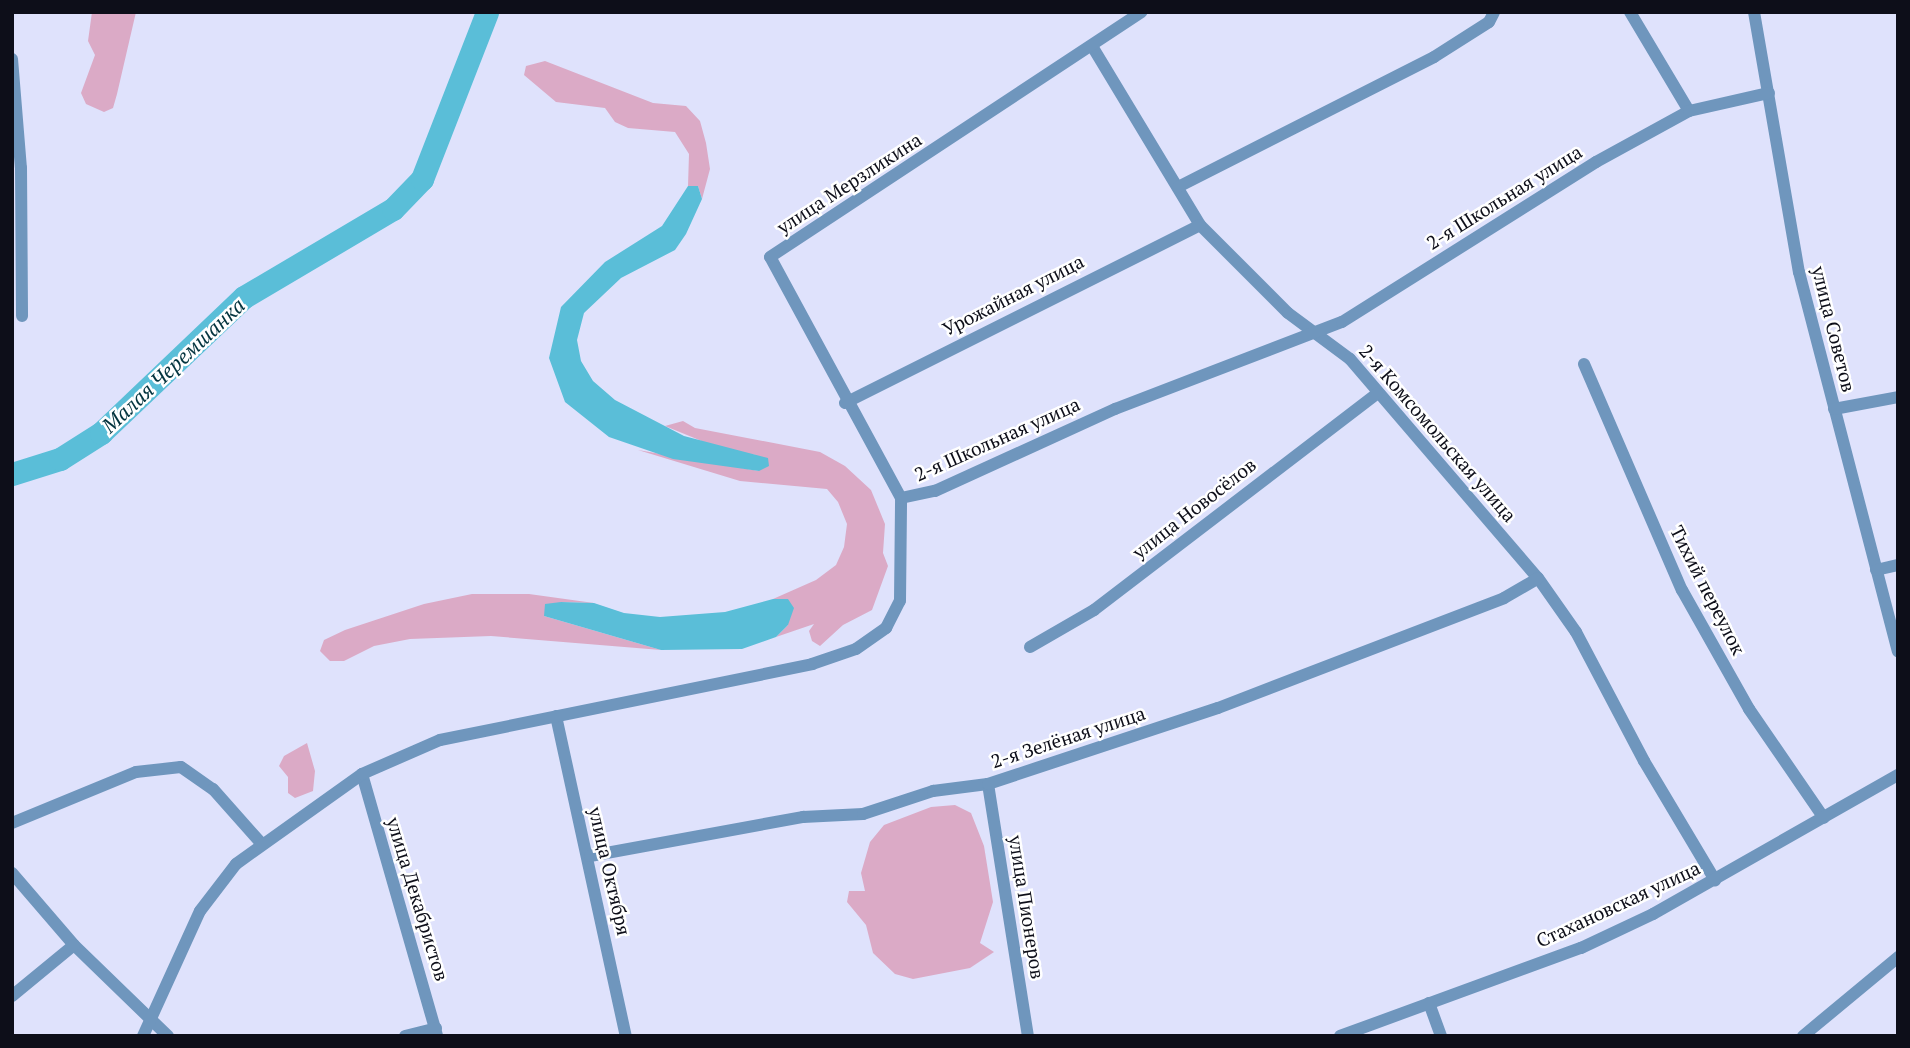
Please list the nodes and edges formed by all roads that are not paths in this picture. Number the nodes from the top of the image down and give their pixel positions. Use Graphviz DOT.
graph roads {
  1 [pos="1141,12"];
  2 [pos="1494,12"];
  3 [pos="1630,12"];
  4 [pos="1754,12"];
  5 [pos="1091,46"];
  6 [pos="12,60"];
  7 [pos="1769,93"];
  8 [pos="1689,111"];
  9 [pos="1178,187"];
  10 [pos="1200,225"];
  11 [pos="22,316"];
  12 [pos="1318,331"];
  13 [pos="1584,364"];
  14 [pos="1377,394"];
  15 [pos="1898,397"];
  16 [pos="845,403"];
  17 [pos="1834,409"];
  18 [pos="901,498"];
  19 [pos="1898,565"];
  20 [pos="1876,570"];
  21 [pos="1538,578"];
  22 [pos="1030,647"];
  23 [pos="1898,651"];
  24 [pos="556,716"];
  25 [pos="362,774"];
  26 [pos="1898,775"];
  27 [pos="988,784"];
  28 [pos="1824,818"];
  29 [pos="12,822"];
  30 [pos="261,843"];
  31 [pos="590,856"];
  32 [pos="12,873"];
  33 [pos="1716,880"];
  34 [pos="74,945"];
  35 [pos="1898,957"];
  36 [pos="12,996"];
  37 [pos="1429,1003"];
  38 [pos="151,1020"];
  39 [pos="437,1032"];
  40 [pos="143,1036"];
  41 [pos="168,1036"];
  42 [pos="405,1036"];
  43 [pos="626,1036"];
  44 [pos="1028,1036"];
  45 [pos="1340,1036"];
  46 [pos="1441,1036"];
  47 [pos="1803,1036"];
  1 -- 5 [label="street, улица Мерзликина"];
  2 -- 9 [label="street"];
  3 -- 8 [label="street"];
  4 -- 7 [label="street, улица Советов"];
  5 -- 9 [label="street, 2-я Комсомольская улица"];
  5 -- 16 [label="street, улица Мерзликина"];
  6 -- 11 [label="street"];
  7 -- 8 [label="street, 2-я Школьная улица"];
  7 -- 17 [label="street, улица Советов"];
  8 -- 12 [label="street, 2-я Школьная улица"];
  9 -- 10 [label="street, 2-я Комсомольская улица"];
  10 -- 12 [label="street, 2-я Комсомольская улица"];
  10 -- 16 [label="street, Урожайная улица"];
  12 -- 14 [label="street, 2-я Комсомольская улица"];
  12 -- 18 [label="street, 2-я Школьная улица"];
  13 -- 28 [label="street, Тихий переулок"];
  14 -- 21 [label="street, 2-я Комсомольская улица"];
  14 -- 22 [label="street, улица Новосёлов"];
  15 -- 17 [label="street"];
  16 -- 18 [label="street, улица Мерзликина"];
  17 -- 20 [label="street, улица Советов"];
  18 -- 24 [label="street, 2-я Школьная улица"];
  19 -- 20 [label="street"];
  20 -- 23 [label="street, улица Советов"];
  21 -- 27 [label="street, 2-я Зелёная улица"];
  21 -- 33 [label="street, 2-я Комсомольская улица"];
  24 -- 25 [label="street, 2-я Школьная улица"];
  24 -- 31 [label="street, улица Октября"];
  25 -- 30 [label="street, 2-я Школьная улица"];
  25 -- 39 [label="street, улица Декабристов"];
  26 -- 28 [label="street, Стахановская улица"];
  27 -- 31 [label="street, 2-я Зелёная улица"];
  27 -- 44 [label="street, улица Пионеров"];
  28 -- 33 [label="street, Стахановская улица"];
  29 -- 30 [label="street"];
  30 -- 38 [label="street, 2-я Школьная улица"];
  31 -- 43 [label="street, улица Октября"];
  32 -- 34 [label="street"];
  33 -- 37 [label="street, Стахановская улица"];
  34 -- 36 [label="street"];
  34 -- 38 [label="street"];
  35 -- 47 [label="street"];
  37 -- 45 [label="street, Стахановская улица"];
  37 -- 46 [label="street"];
  38 -- 40 [label="street, 2-я Школьная улица"];
  38 -- 41 [label="street"];
  39 -- 42 [label="street"];
}
